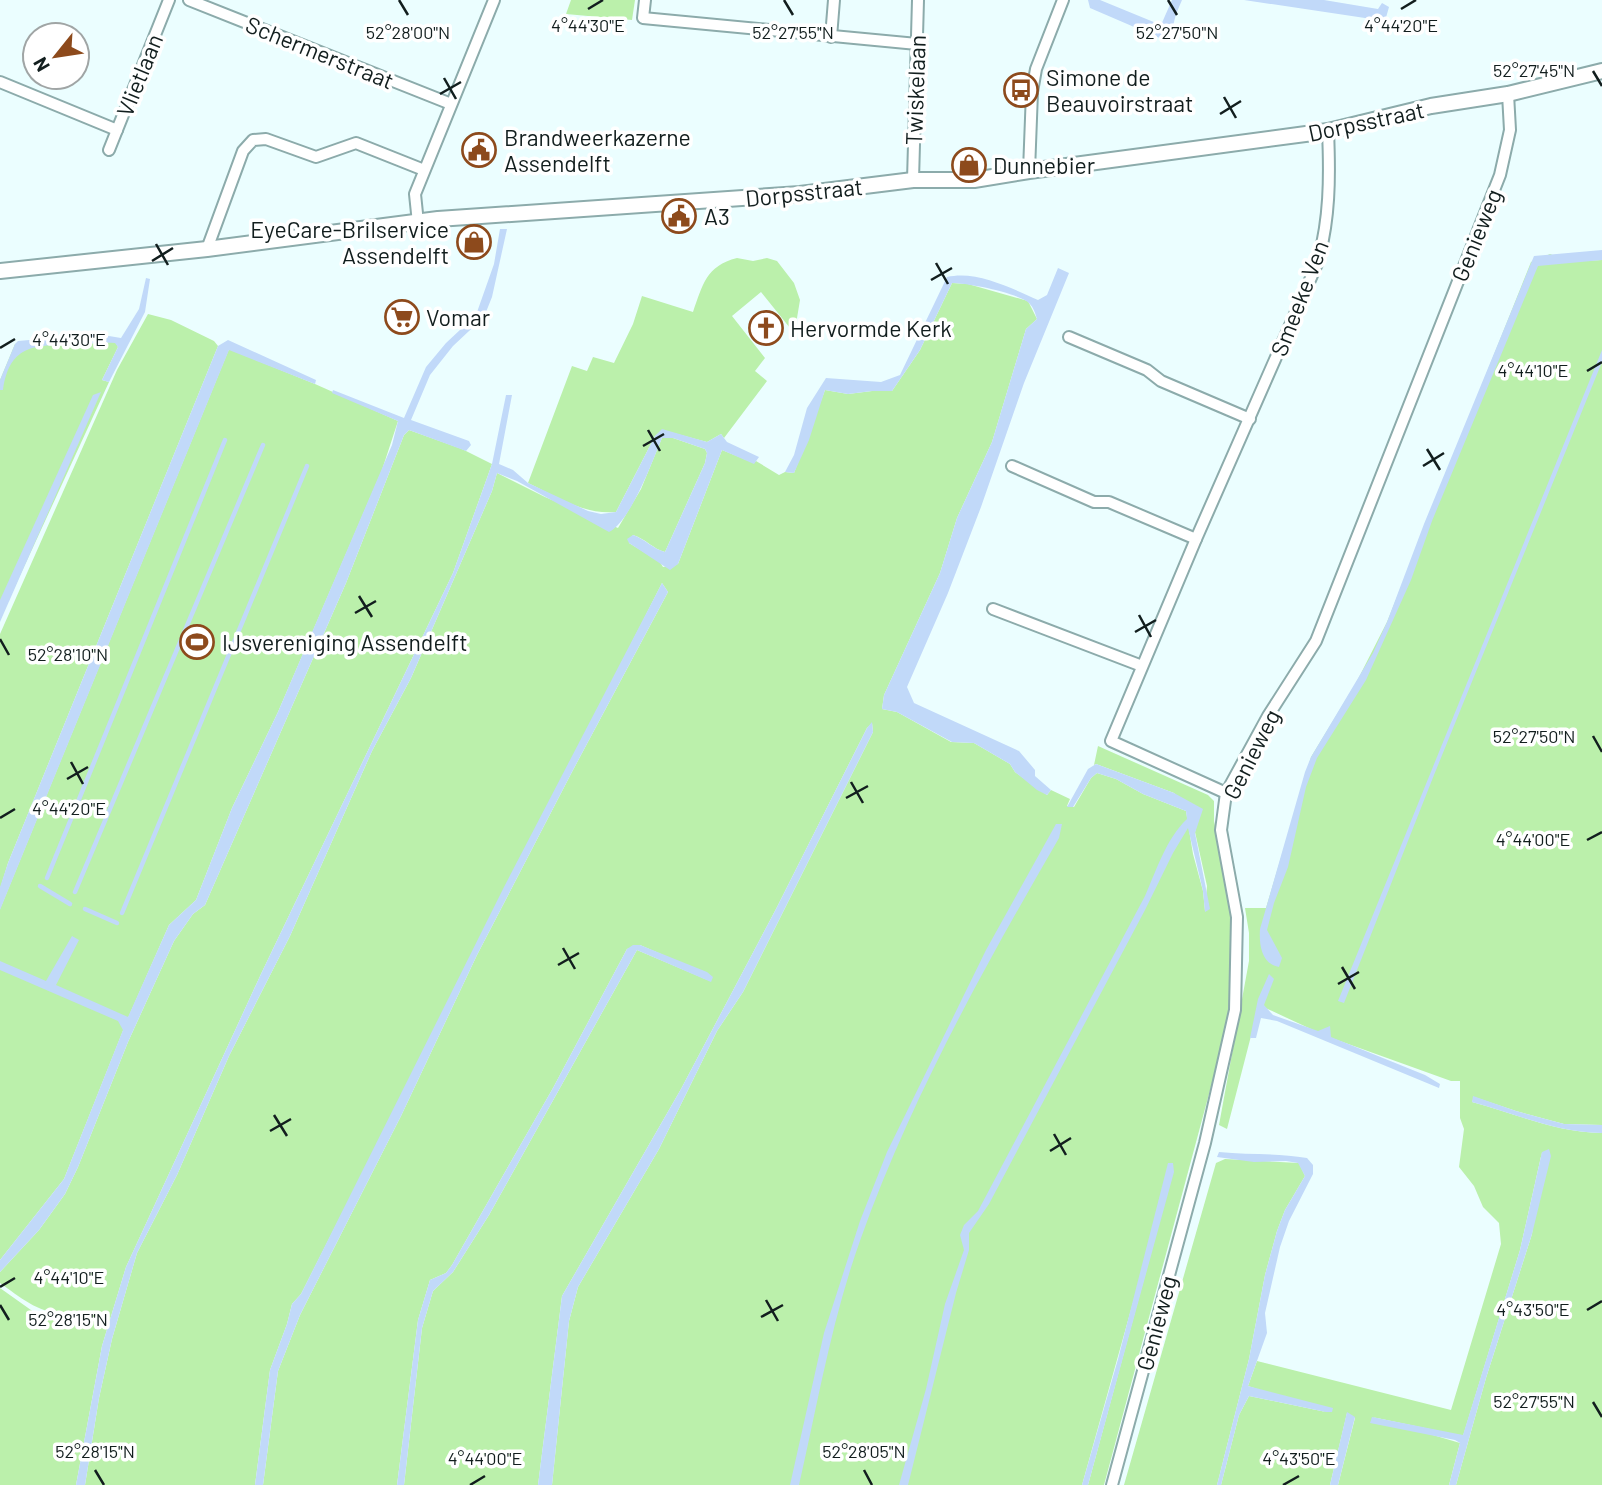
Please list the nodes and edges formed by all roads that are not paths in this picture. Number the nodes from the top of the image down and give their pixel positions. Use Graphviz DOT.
graph roads {
  1 [pos="169,0"];
  2 [pos="189,0"];
  3 [pos="494,0"];
  4 [pos="645,0"];
  5 [pos="834,0"];
  6 [pos="918,0"];
  7 [pos="1063,0"];
  8 [pos="831,37"];
  9 [pos="917,44"];
  10 [pos="1602,71"];
  11 [pos="0,82"];
  12 [pos="1508,94"];
  13 [pos="450,104"];
  14 [pos="117,130"];
  15 [pos="1328,131"];
  16 [pos="109,150"];
  17 [pos="424,170"];
  18 [pos="1029,171"];
  19 [pos="913,180"];
  20 [pos="418,223"];
  21 [pos="206,249"];
  22 [pos="0,271"];
  23 [pos="1069,337"];
  24 [pos="1250,419"];
  25 [pos="1012,466"];
  26 [pos="1196,539"];
  27 [pos="993,609"];
  28 [pos="1142,666"];
  29 [pos="1227,793"];
  30 [pos="1112,1485"];
  1 -- 14 [label="street, Vlietlaan"];
  2 -- 13 [label="street, Schermerstraat"];
  3 -- 13 [label="street"];
  4 -- 8 [label="street"];
  5 -- 8 [label="street"];
  6 -- 9 [label="street, Twiskelaan"];
  7 -- 18 [label="street"];
  8 -- 9 [label="street"];
  9 -- 19 [label="street, Twiskelaan"];
  10 -- 12 [label="street, Dorpsstraat"];
  11 -- 14 [label="street"];
  12 -- 15 [label="street, Dorpsstraat"];
  12 -- 29 [label="street, Genieweg"];
  13 -- 17 [label="street"];
  14 -- 16 [label="street, Vlietlaan"];
  15 -- 18 [label="street, Dorpsstraat"];
  15 -- 24 [label="street, Smeeke Ven"];
  17 -- 20 [label="street"];
  17 -- 21 [label="street"];
  18 -- 19 [label="street, Dorpsstraat"];
  19 -- 20 [label="street, Dorpsstraat"];
  20 -- 21 [label="street, Dorpsstraat"];
  21 -- 22 [label="street, Dorpsstraat"];
  23 -- 24 [label="street"];
  24 -- 26 [label="street, Smeeke Ven"];
  25 -- 26 [label="street"];
  26 -- 28 [label="street, Smeeke Ven"];
  27 -- 28 [label="street"];
  28 -- 29 [label="street, Smeeke Ven"];
  29 -- 30 [label="street, Genieweg"];
}
